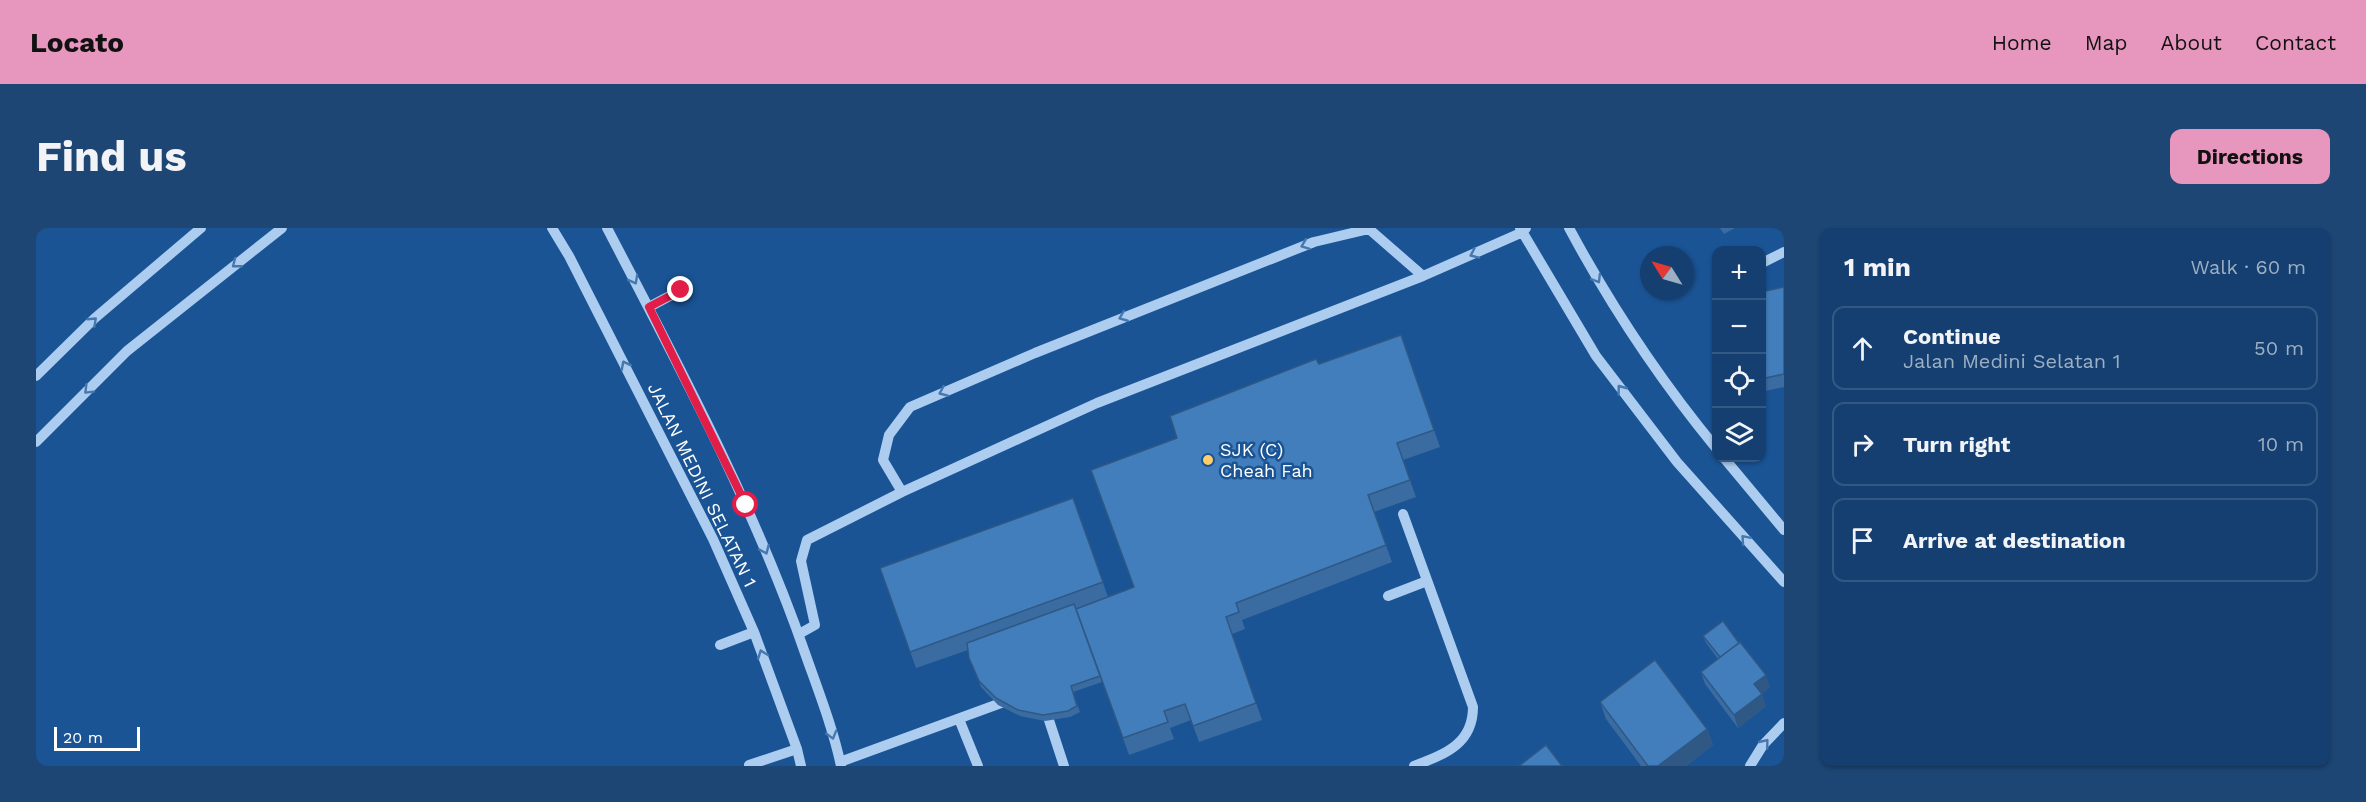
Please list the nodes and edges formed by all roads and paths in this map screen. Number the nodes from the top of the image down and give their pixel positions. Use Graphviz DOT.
graph roads {
  1 [pos="201,228"];
  2 [pos="282,228"];
  3 [pos="552,228"];
  4 [pos="607,228"];
  5 [pos="1569,228"];
  6 [pos="1523,229"];
  7 [pos="1784,252"];
  8 [pos="1766,261"];
  9 [pos="1423,276"];
  10 [pos="681,290"];
  11 [pos="649,307"];
  12 [pos="36,376"];
  13 [pos="36,442"];
  14 [pos="1712,443"];
  15 [pos="1727,462"];
  16 [pos="902,492"];
  17 [pos="1403,514"];
  18 [pos="1784,530"];
  19 [pos="1427,581"];
  20 [pos="1784,582"];
  21 [pos="1388,596"];
  22 [pos="754,632"];
  23 [pos="799,634"];
  24 [pos="720,645"];
  25 [pos="959,718"];
  26 [pos="1784,723"];
  27 [pos="797,749"];
  28 [pos="841,764"];
  29 [pos="749,765"];
  30 [pos="801,766"];
  31 [pos="978,766"];
  32 [pos="1064,766"];
  33 [pos="1414,766"];
  34 [pos="1750,766"];
  12 -- 1 [label="street, one-way"];
  2 -- 13 [label="street, one-way"];
  22 -- 3 [label="street, JALAN MEDINI SELATAN 1, one-way"];
  4 -- 11 [label="street, JALAN MEDINI SELATAN 1, one-way"];
  5 -- 14 [label="street, one-way"];
  6 -- 9 [label="street, one-way"];
  20 -- 6 [label="street, one-way"];
  7 -- 8 [label="street"];
  9 -- 16 [label="street"];
  9 -- 16 [label="street, one-way"];
  10 -- 11 [label="street"];
  11 -- 23 [label="street, JALAN MEDINI SELATAN 1, one-way"];
  15 -- 18 [label="street"];
  16 -- 23 [label="street"];
  17 -- 19 [label="street"];
  19 -- 21 [label="street"];
  19 -- 33 [label="street"];
  22 -- 24 [label="street"];
  27 -- 22 [label="street, JALAN MEDINI SELATAN 1, one-way"];
  23 -- 28 [label="street, JALAN MEDINI SELATAN 1, one-way"];
  25 -- 28 [label="street"];
  25 -- 31 [label="street"];
  25 -- 32 [label="street"];
  34 -- 26 [label="street, one-way"];
  27 -- 29 [label="street"];
  27 -- 30 [label="street, JALAN MEDINI SELATAN 1"];
}
